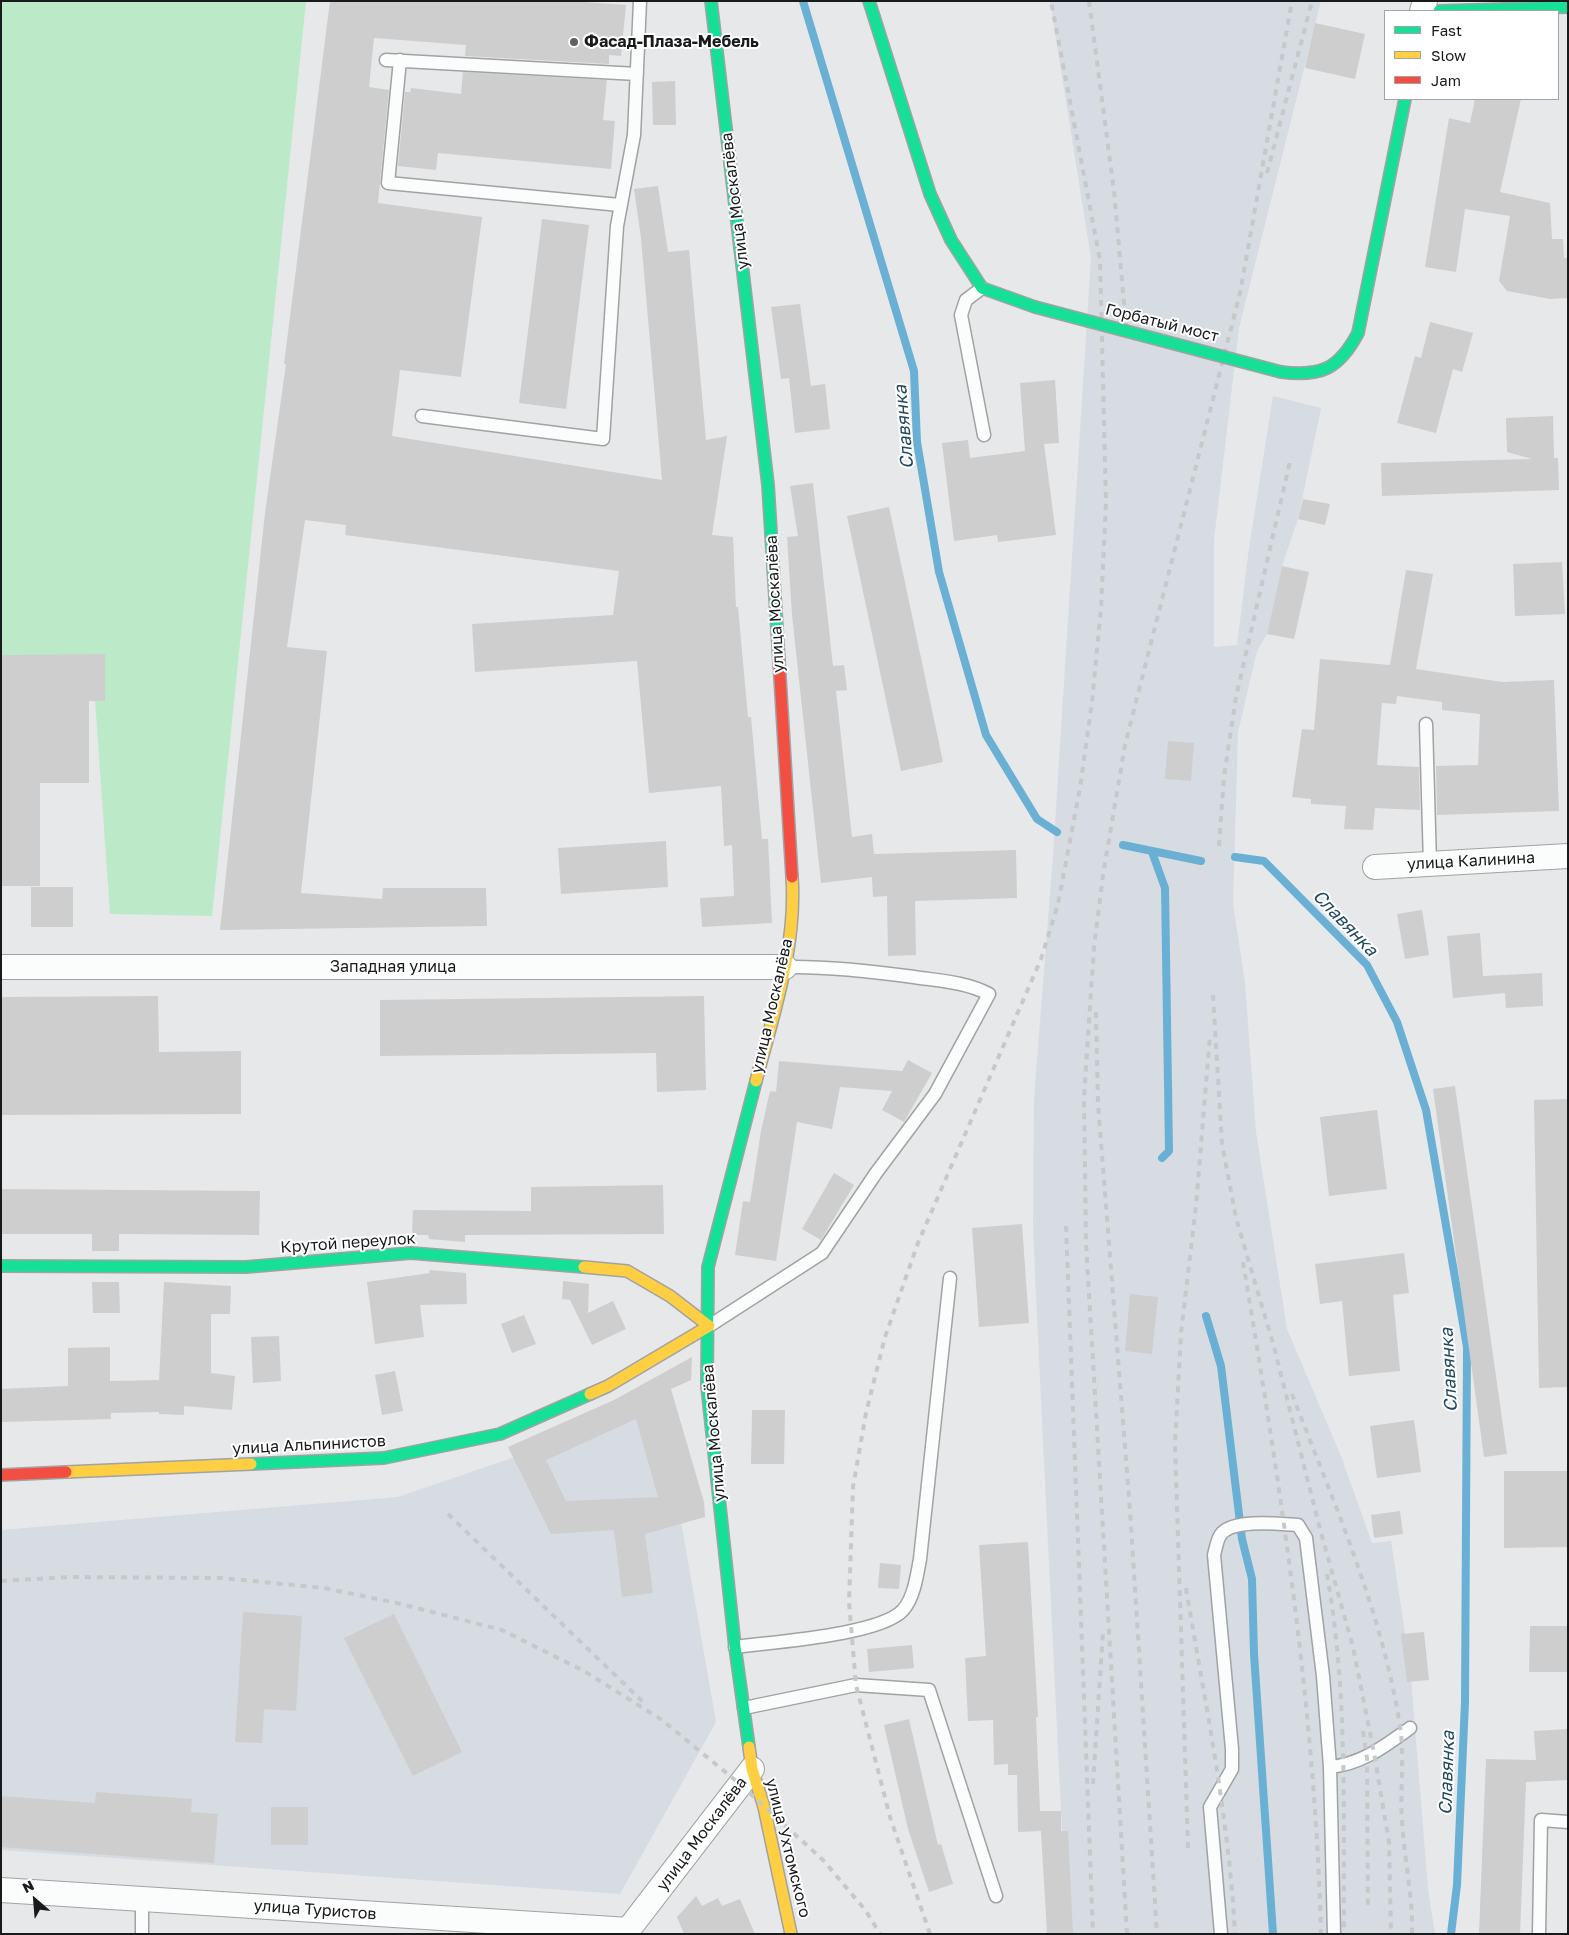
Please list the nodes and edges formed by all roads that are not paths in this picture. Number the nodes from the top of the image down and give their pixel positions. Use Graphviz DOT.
graph roads {
  1 [pos="640,1"];
  2 [pos="711,1"];
  3 [pos="869,1"];
  4 [pos="1568,7"];
  5 [pos="1471,10"];
  6 [pos="386,60"];
  7 [pos="400,60"];
  8 [pos="637,74"];
  9 [pos="1405,100"];
  10 [pos="620,205"];
  11 [pos="982,288"];
  12 [pos="422,416"];
  13 [pos="984,436"];
  14 [pos="1426,724"];
  15 [pos="1568,856"];
  16 [pos="1430,864"];
  17 [pos="1375,867"];
  18 [pos="784,967"];
  19 [pos="1,968"];
  20 [pos="1,1266"];
  21 [pos="950,1278"];
  22 [pos="709,1326"];
  23 [pos="1,1475"];
  24 [pos="735,1647"];
  25 [pos="744,1708"];
  26 [pos="1410,1728"];
  27 [pos="1330,1767"];
  28 [pos="752,1769"];
  29 [pos="1568,1822"];
  30 [pos="1,1890"];
  31 [pos="996,1896"];
  32 [pos="142,1899"];
  33 [pos="627,1932"];
  34 [pos="142,1934"];
  35 [pos="791,1934"];
  36 [pos="1221,1934"];
  37 [pos="1334,1934"];
  38 [pos="1539,1934"];
  1 -- 8 [label="lane"];
  2 -- 18 [label="street, улица Москалёва"];
  3 -- 11 [label="street"];
  4 -- 5 [label="street"];
  6 -- 7 [label="lane"];
  7 -- 8 [label="lane"];
  7 -- 10 [label="lane"];
  8 -- 10 [label="lane"];
  9 -- 11 [label="street, Горбатый мост, bridge"];
  10 -- 12 [label="lane"];
  11 -- 13 [label="lane"];
  14 -- 16 [label="lane"];
  15 -- 16 [label="street, улица Калинина"];
  16 -- 17 [label="street, улица Калинина"];
  18 -- 19 [label="street, Западная улица"];
  18 -- 22 [label="street, улица Москалёва"];
  18 -- 22 [label="lane"];
  20 -- 22 [label="street, Крутой переулок"];
  21 -- 24 [label="lane"];
  22 -- 23 [label="street, улица Альпинистов"];
  22 -- 24 [label="street, улица Москалёва"];
  24 -- 25 [label="street, улица Москалёва"];
  25 -- 28 [label="street, улица Москалёва"];
  25 -- 31 [label="lane"];
  26 -- 27 [label="lane"];
  27 -- 36 [label="lane"];
  27 -- 37 [label="lane"];
  28 -- 33 [label="street, улица Москалёва"];
  28 -- 35 [label="street, улица Ухтомского"];
  29 -- 38 [label="lane"];
  30 -- 32 [label="street, улица Туристов"];
  32 -- 33 [label="street, улица Туристов"];
  32 -- 34 [label="lane"];
}
